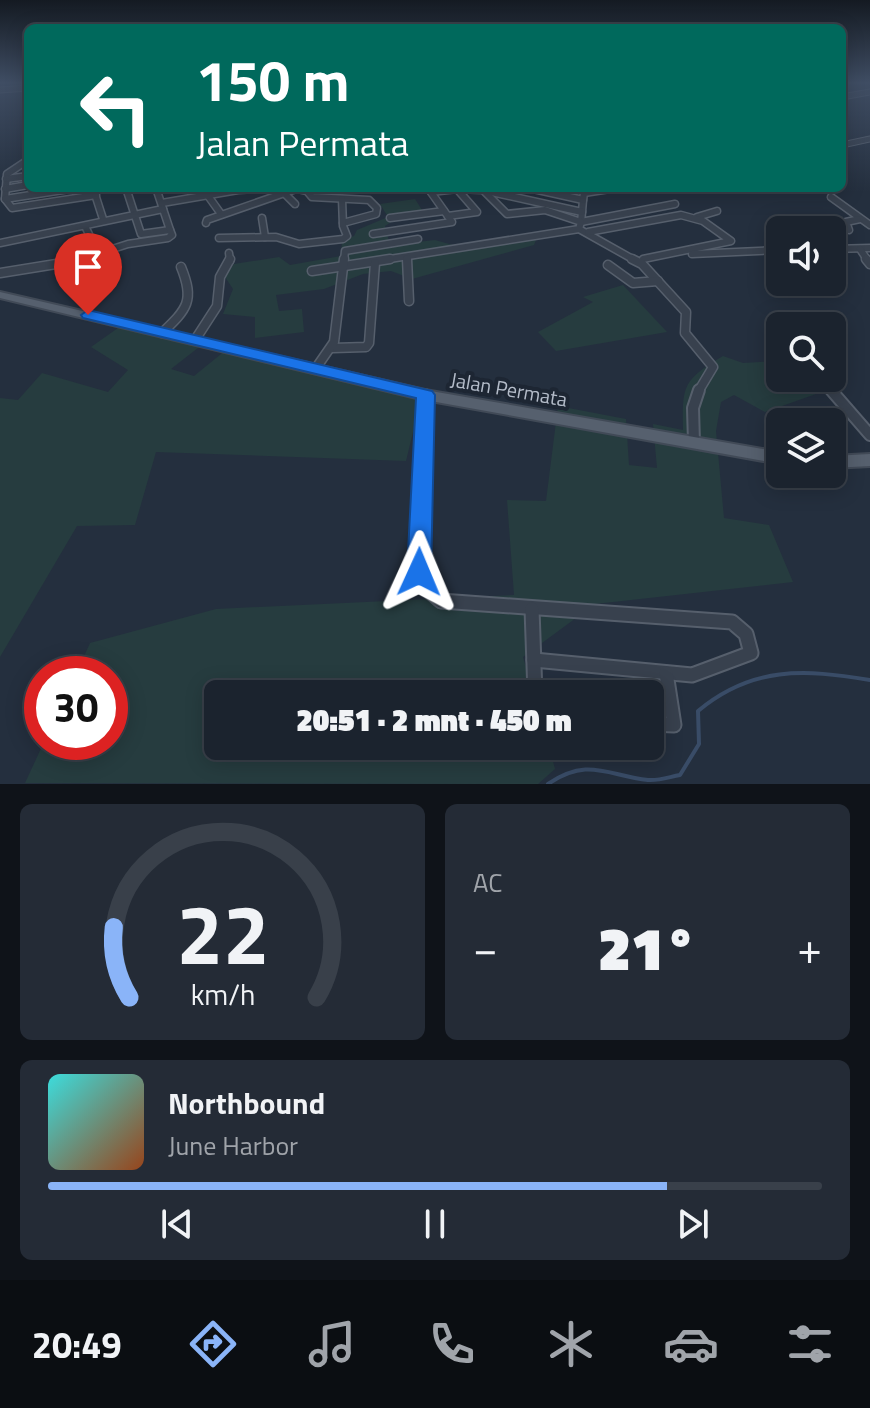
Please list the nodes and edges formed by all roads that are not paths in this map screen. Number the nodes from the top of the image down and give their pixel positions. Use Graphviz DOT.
graph roads {
  1 [pos="868,141"];
  2 [pos="846,144"];
  3 [pos="24,163"];
  4 [pos="24,167"];
  5 [pos="18,168"];
  6 [pos="24,177"];
  7 [pos="6,179"];
  8 [pos="24,186"];
  9 [pos="5,189"];
  10 [pos="50,192"];
  11 [pos="90,192"];
  12 [pos="95,192"];
  13 [pos="127,192"];
  14 [pos="159,192"];
  15 [pos="205,192"];
  16 [pos="209,192"];
  17 [pos="308,192"];
  18 [pos="431,192"];
  19 [pos="460,192"];
  20 [pos="485,192"];
  21 [pos="492,192"];
  22 [pos="556,192"];
  23 [pos="580,192"];
  24 [pos="600,192"];
  25 [pos="284,193"];
  26 [pos="584,196"];
  27 [pos="831,197"];
  28 [pos="5,199"];
  29 [pos="342,199"];
  30 [pos="295,204"];
  31 [pos="675,204"];
  32 [pos="163,206"];
  33 [pos="717,211"];
  34 [pos="582,212"];
  35 [pos="135,213"];
  36 [pos="446,213"];
  37 [pos="221,214"];
  38 [pos="697,217"];
  39 [pos="262,218"];
  40 [pos="390,218"];
  41 [pos="103,219"];
  42 [pos="860,219"];
  43 [pos="206,223"];
  44 [pos="343,223"];
  45 [pos="870,225"];
  46 [pos="85,226"];
  47 [pos="410,228"];
  48 [pos="582,228"];
  49 [pos="170,230"];
  50 [pos="849,230"];
  51 [pos="373,234"];
  52 [pos="265,237"];
  53 [pos="219,238"];
  54 [pos="418,239"];
  55 [pos="0,243"];
  56 [pos="870,248"];
  57 [pos="846,249"];
  58 [pos="860,249"];
  59 [pos="766,251"];
  60 [pos="229,253"];
  61 [pos="429,254"];
  62 [pos="407,257"];
  63 [pos="86,259"];
  64 [pos="642,261"];
  65 [pos="375,263"];
  66 [pos="870,264"];
  67 [pos="608,265"];
  68 [pos="181,267"];
  69 [pos="343,268"];
  70 [pos="312,271"];
  71 [pos="0,273"];
  72 [pos="658,281"];
  73 [pos="0,295"];
  74 [pos="409,301"];
  75 [pos="162,333"];
  76 [pos="195,340"];
  77 [pos="333,348"];
  78 [pos="316,368"];
  79 [pos="833,392"];
  80 [pos="425,395"];
  81 [pos="870,435"];
  82 [pos="694,443"];
  83 [pos="766,456"];
  84 [pos="870,460"];
  85 [pos="846,461"];
  86 [pos="532,609"];
  87 [pos="534,660"];
  88 [pos="666,673"];
  89 [pos="535,680"];
  90 [pos="664,725"];
  1 -- 2 [label="street"];
  3 -- 5 [label="street"];
  4 -- 5 [label="street"];
  5 -- 7 [label="street"];
  6 -- 7 [label="street"];
  7 -- 9 [label="street"];
  8 -- 9 [label="street"];
  9 -- 28 [label="street"];
  10 -- 28 [label="street"];
  11 -- 28 [label="street"];
  12 -- 41 [label="street"];
  13 -- 35 [label="street"];
  14 -- 32 [label="street"];
  15 -- 32 [label="street"];
  16 -- 37 [label="street"];
  17 -- 29 [label="street"];
  18 -- 36 [label="street"];
  19 -- 36 [label="street"];
  20 -- 48 [label="street"];
  21 -- 34 [label="street"];
  22 -- 26 [label="street"];
  23 -- 26 [label="street"];
  24 -- 26 [label="street"];
  25 -- 30 [label="street"];
  25 -- 37 [label="street"];
  26 -- 34 [label="street"];
  27 -- 42 [label="street"];
  29 -- 44 [label="street"];
  29 -- 44 [label="street"];
  31 -- 48 [label="street"];
  32 -- 35 [label="street"];
  32 -- 49 [label="street"];
  33 -- 38 [label="street"];
  34 -- 48 [label="street"];
  35 -- 41 [label="street"];
  35 -- 49 [label="street"];
  36 -- 40 [label="street"];
  36 -- 47 [label="street"];
  37 -- 43 [label="street"];
  38 -- 48 [label="street"];
  38 -- 64 [label="street"];
  39 -- 52 [label="street"];
  41 -- 46 [label="street"];
  42 -- 45 [label="street"];
  42 -- 50 [label="street"];
  44 -- 52 [label="street"];
  46 -- 55 [label="street"];
  46 -- 63 [label="street"];
  47 -- 51 [label="street"];
  47 -- 54 [label="street"];
  48 -- 61 [label="street"];
  48 -- 64 [label="street"];
  49 -- 63 [label="street"];
  52 -- 53 [label="street"];
  54 -- 61 [label="street"];
  54 -- 69 [label="street"];
  56 -- 58 [label="street"];
  57 -- 58 [label="street"];
  58 -- 66 [label="street"];
  59 -- 64 [label="street"];
  60 -- 76 [label="street"];
  61 -- 62 [label="street"];
  62 -- 65 [label="street"];
  62 -- 74 [label="street"];
  63 -- 71 [label="street"];
  64 -- 72 [label="street"];
  65 -- 69 [label="street"];
  65 -- 77 [label="street"];
  67 -- 72 [label="street"];
  68 -- 75 [label="street"];
  69 -- 70 [label="street"];
  69 -- 77 [label="street"];
  72 -- 82 [label="street"];
  73 -- 75 [label="main road, Jalan Permata"];
  75 -- 76 [label="main road, Jalan Permata"];
  76 -- 78 [label="main road, Jalan Permata"];
  77 -- 78 [label="street"];
  78 -- 80 [label="main road, Jalan Permata"];
  79 -- 81 [label="street"];
  80 -- 82 [label="main road, Jalan Permata"];
  80 -- 86 [label="street"];
  82 -- 83 [label="main road, Jalan Permata"];
  84 -- 85 [label="main road"];
  86 -- 87 [label="street"];
  86 -- 88 [label="street"];
  87 -- 88 [label="street"];
  87 -- 89 [label="street"];
  88 -- 90 [label="street"];
}
